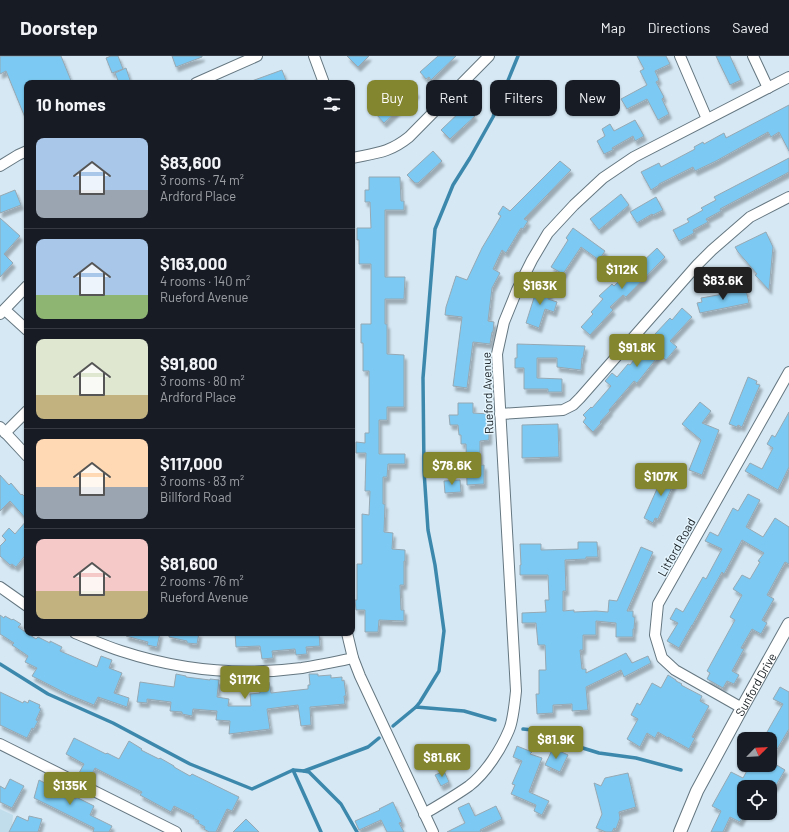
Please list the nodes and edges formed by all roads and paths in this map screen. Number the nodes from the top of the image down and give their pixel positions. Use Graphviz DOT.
graph roads {
  1 [pos="258,56"];
  2 [pos="314,56"];
  3 [pos="489,56"];
  4 [pos="680,56"];
  5 [pos="752,56"];
  6 [pos="789,77"];
  7 [pos="203,80"];
  8 [pos="323,80"];
  9 [pos="768,88"];
  10 [pos="707,119"];
  11 [pos="24,152"];
  12 [pos="355,157"];
  13 [pos="0,166"];
  14 [pos="789,197"];
  15 [pos="24,289"];
  16 [pos="2,312"];
  17 [pos="24,328"];
  18 [pos="789,372"];
  19 [pos="24,413"];
  20 [pos="500,414"];
  21 [pos="3,430"];
  22 [pos="24,453"];
  23 [pos="0,588"];
  24 [pos="24,604"];
  25 [pos="789,624"];
  26 [pos="83,636"];
  27 [pos="348,636"];
  28 [pos="353,658"];
  29 [pos="742,708"];
  30 [pos="0,744"];
  31 [pos="424,814"];
  32 [pos="176,832"];
  33 [pos="433,832"];
  34 [pos="680,832"];
  1 -- 7 [label="street"];
  2 -- 8 [label="street"];
  3 -- 12 [label="street"];
  4 -- 10 [label="street"];
  5 -- 9 [label="street"];
  6 -- 9 [label="street, Rueford Avenue"];
  9 -- 10 [label="street, Rueford Avenue"];
  10 -- 20 [label="street, Rueford Avenue"];
  11 -- 13 [label="street"];
  14 -- 20 [label="street"];
  15 -- 16 [label="street"];
  16 -- 17 [label="street"];
  18 -- 29 [label="street, Litford Road"];
  19 -- 21 [label="street"];
  20 -- 31 [label="street, Rueford Avenue"];
  21 -- 22 [label="street"];
  23 -- 24 [label="street"];
  25 -- 29 [label="street, Sunford Drive"];
  26 -- 28 [label="street"];
  27 -- 28 [label="street"];
  28 -- 31 [label="street"];
  29 -- 34 [label="street, Sunford Drive"];
  30 -- 32 [label="street"];
  31 -- 33 [label="street"];
}
